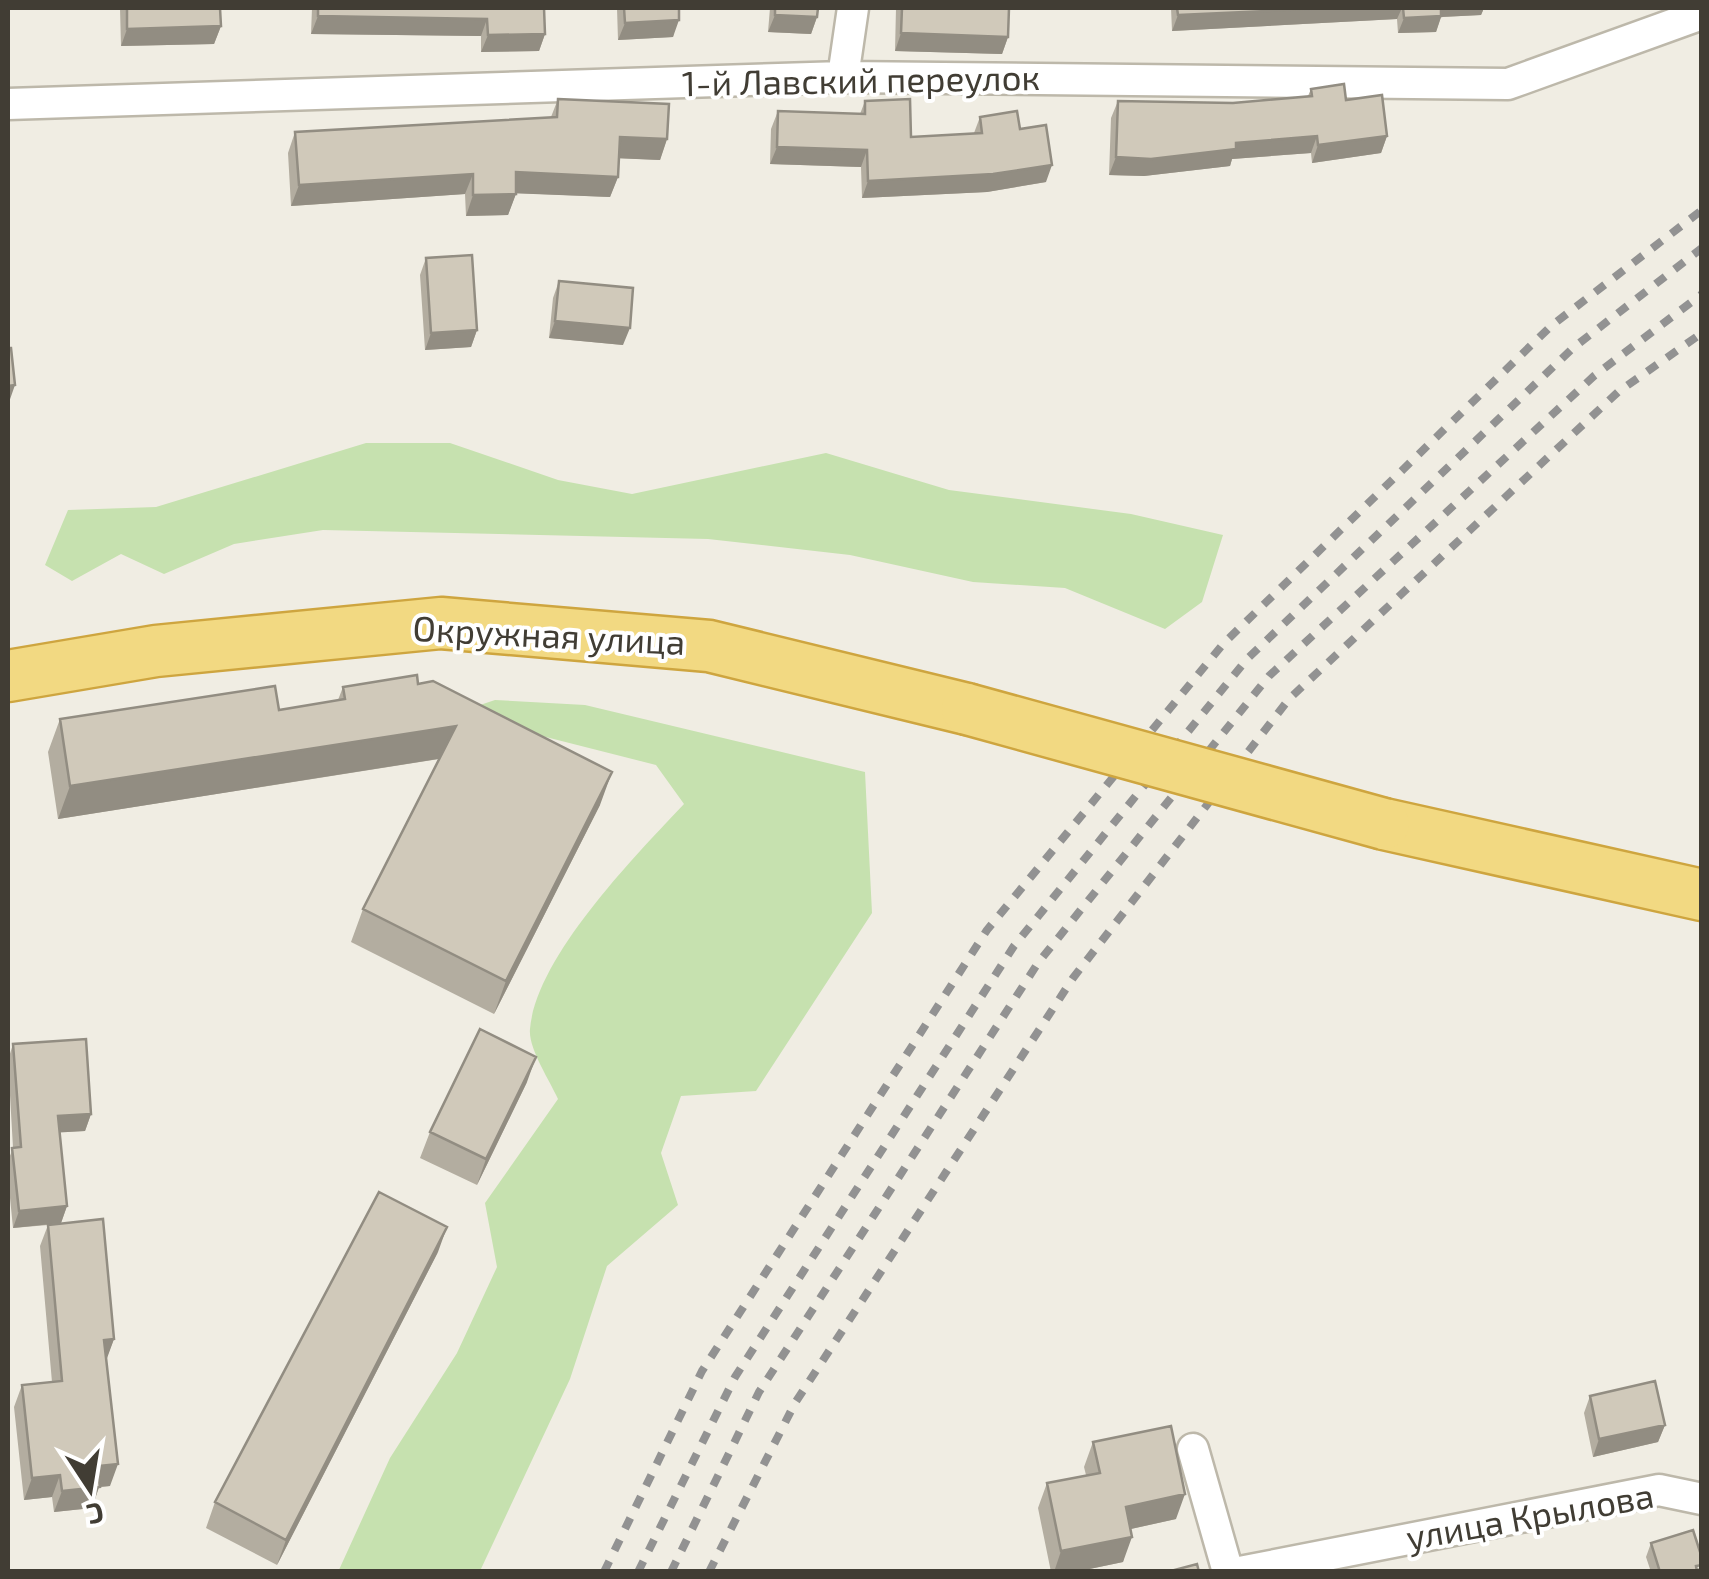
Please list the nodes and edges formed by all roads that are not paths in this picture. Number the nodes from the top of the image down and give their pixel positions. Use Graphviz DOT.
graph roads {
  1 [pos="853,8"];
  2 [pos="1702,14"];
  3 [pos="843,77"];
  4 [pos="8,104"];
  5 [pos="8,676"];
  6 [pos="1702,896"];
  7 [pos="1193,1449"];
  8 [pos="1702,1499"];
  9 [pos="1228,1572"];
  10 [pos="1240,1572"];
  1 -- 3 [label="street"];
  2 -- 3 [label="street, 1-й Лавский переулок"];
  3 -- 4 [label="street, 1-й Лавский переулок"];
  5 -- 6 [label="highway, Окружная улица, bridge"];
  7 -- 9 [label="street"];
  8 -- 10 [label="street, улица Крылова"];
}
